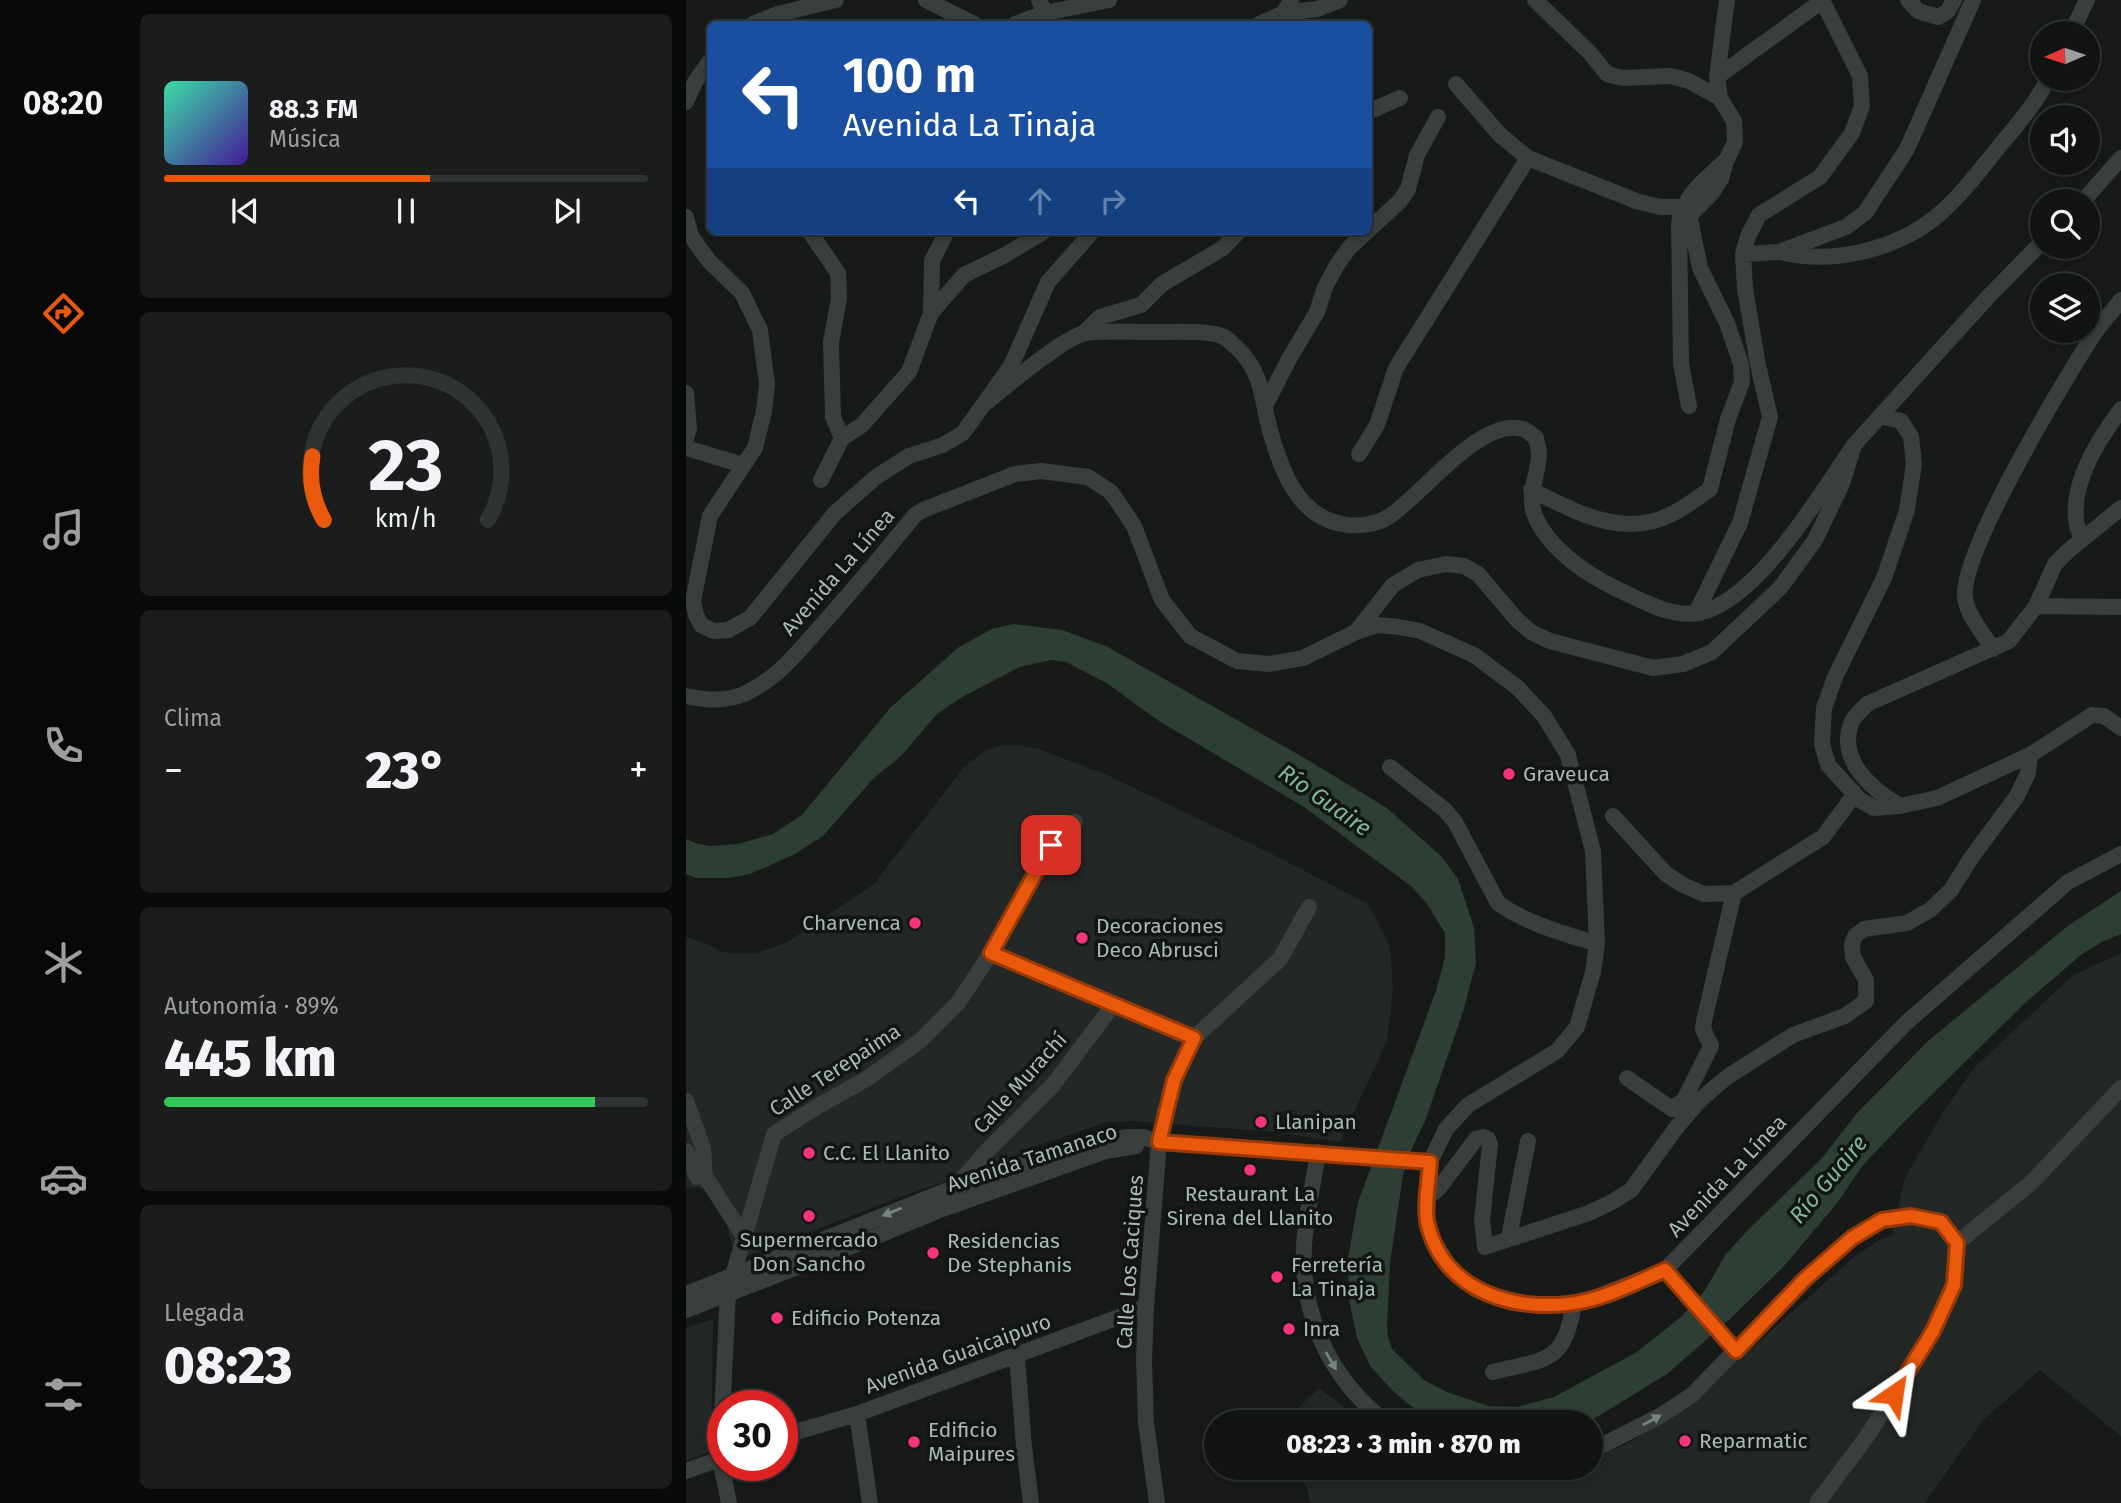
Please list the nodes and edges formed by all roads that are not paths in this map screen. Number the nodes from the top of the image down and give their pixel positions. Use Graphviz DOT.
graph roads {
  1 [pos="836,0"];
  2 [pos="926,0"];
  3 [pos="1109,0"];
  4 [pos="1339,0"];
  5 [pos="1535,0"];
  6 [pos="1727,0"];
  7 [pos="1908,0"];
  8 [pos="1954,0"];
  9 [pos="1973,0"];
  10 [pos="2087,0"];
  11 [pos="1822,1"];
  12 [pos="1042,6"];
  13 [pos="1288,7"];
  14 [pos="760,21"];
  15 [pos="968,21"];
  16 [pos="1020,21"];
  17 [pos="1264,21"];
  18 [pos="2077,21"];
  19 [pos="707,65"];
  20 [pos="1717,77"];
  21 [pos="1455,84"];
  22 [pos="2042,91"];
  23 [pos="1400,98"];
  24 [pos="1720,98"];
  25 [pos="686,102"];
  26 [pos="1372,110"];
  27 [pos="1438,117"];
  28 [pos="1528,158"];
  29 [pos="2121,158"];
  30 [pos="1726,161"];
  31 [pos="2094,189"];
  32 [pos="1682,207"];
  33 [pos="686,217"];
  34 [pos="1372,227"];
  35 [pos="812,235"];
  36 [pos="945,235"];
  37 [pos="1038,235"];
  38 [pos="1089,235"];
  39 [pos="1235,235"];
  40 [pos="1363,235"];
  41 [pos="1779,252"];
  42 [pos="1743,254"];
  43 [pos="2030,254"];
  44 [pos="2121,300"];
  45 [pos="931,313"];
  46 [pos="1084,333"];
  47 [pos="686,393"];
  48 [pos="1266,404"];
  49 [pos="982,406"];
  50 [pos="1689,406"];
  51 [pos="2121,409"];
  52 [pos="1880,416"];
  53 [pos="842,438"];
  54 [pos="686,439"];
  55 [pos="1854,445"];
  56 [pos="686,448"];
  57 [pos="1359,454"];
  58 [pos="743,465"];
  59 [pos="821,480"];
  60 [pos="1531,490"];
  61 [pos="2121,508"];
  62 [pos="2082,540"];
  63 [pos="2036,606"];
  64 [pos="2121,607"];
  65 [pos="1696,613"];
  66 [pos="1356,632"];
  67 [pos="1993,649"];
  68 [pos="686,696"];
  69 [pos="2121,728"];
  70 [pos="2030,755"];
  71 [pos="1390,767"];
  72 [pos="1854,795"];
  73 [pos="1900,807"];
  74 [pos="1613,816"];
  75 [pos="1075,822"];
  76 [pos="2121,854"];
  77 [pos="1734,893"];
  78 [pos="1309,907"];
  79 [pos="1597,944"];
  80 [pos="991,953"];
  81 [pos="1113,1005"];
  82 [pos="1194,1038"];
  83 [pos="1627,1077"];
  84 [pos="2121,1088"];
  85 [pos="686,1101"];
  86 [pos="1528,1141"];
  87 [pos="1159,1142"];
  88 [pos="686,1151"];
  89 [pos="1318,1152"];
  90 [pos="1430,1162"];
  91 [pos="696,1177"];
  92 [pos="956,1187"];
  93 [pos="1428,1197"];
  94 [pos="744,1237"];
  95 [pos="1509,1237"];
  96 [pos="1957,1243"];
  97 [pos="733,1274"];
  98 [pos="1671,1276"];
  99 [pos="727,1292"];
  100 [pos="686,1294"];
  101 [pos="1574,1303"];
  102 [pos="1146,1307"];
  103 [pos="686,1310"];
  104 [pos="1736,1351"];
  105 [pos="1017,1356"];
  106 [pos="1493,1372"];
  107 [pos="723,1390"];
  108 [pos="1373,1410"];
  109 [pos="857,1414"];
  110 [pos="798,1431"];
  111 [pos="1603,1445"];
  112 [pos="707,1464"];
  113 [pos="686,1471"];
  114 [pos="725,1481"];
  115 [pos="729,1503"];
  116 [pos="870,1503"];
  117 [pos="1031,1503"];
  118 [pos="1157,1503"];
  119 [pos="1817,1503"];
  1 -- 14 [label="street"];
  2 -- 15 [label="street"];
  3 -- 12 [label="street"];
  4 -- 13 [label="street"];
  5 -- 24 [label="street"];
  6 -- 20 [label="street"];
  7 -- 8 [label="street"];
  9 -- 41 [label="street"];
  10 -- 18 [label="street"];
  11 -- 20 [label="street"];
  11 -- 42 [label="street"];
  12 -- 16 [label="street"];
  13 -- 17 [label="street"];
  19 -- 25 [label="street"];
  20 -- 24 [label="street"];
  21 -- 28 [label="street"];
  22 -- 41 [label="street"];
  23 -- 26 [label="street"];
  24 -- 30 [label="street"];
  27 -- 34 [label="street"];
  28 -- 32 [label="street"];
  28 -- 57 [label="street"];
  29 -- 31 [label="street"];
  30 -- 32 [label="street"];
  30 -- 60 [label="street"];
  32 -- 50 [label="street"];
  33 -- 58 [label="street"];
  35 -- 53 [label="street"];
  36 -- 45 [label="street"];
  37 -- 45 [label="street"];
  38 -- 49 [label="street"];
  39 -- 46 [label="street"];
  40 -- 48 [label="street"];
  41 -- 42 [label="street"];
  42 -- 65 [label="street"];
  43 -- 52 [label="street"];
  44 -- 67 [label="street"];
  45 -- 53 [label="street"];
  46 -- 48 [label="street"];
  46 -- 49 [label="street"];
  47 -- 54 [label="street"];
  48 -- 60 [label="street"];
  49 -- 58 [label="street"];
  51 -- 62 [label="street"];
  52 -- 55 [label="street"];
  52 -- 72 [label="street"];
  53 -- 59 [label="street"];
  55 -- 65 [label="street"];
  55 -- 66 [label="street"];
  56 -- 58 [label="street"];
  60 -- 65 [label="street"];
  61 -- 62 [label="street"];
  62 -- 63 [label="street"];
  63 -- 64 [label="street"];
  63 -- 67 [label="street"];
  66 -- 68 [label="street, Avenida La Línea"];
  66 -- 79 [label="street, Avenida La Línea"];
  67 -- 73 [label="street"];
  69 -- 70 [label="street"];
  70 -- 73 [label="street"];
  70 -- 95 [label="street"];
  71 -- 79 [label="street"];
  72 -- 73 [label="street"];
  72 -- 77 [label="street"];
  74 -- 77 [label="street"];
  75 -- 80 [label="street, Calle Terepaima"];
  76 -- 98 [label="street, Avenida La Línea"];
  77 -- 83 [label="street"];
  78 -- 82 [label="street, Calle Los Caciques"];
  79 -- 90 [label="street, Avenida La Línea"];
  80 -- 81 [label="street"];
  80 -- 94 [label="street, Calle Terepaima"];
  81 -- 82 [label="street"];
  81 -- 92 [label="street, Calle Murachí"];
  82 -- 87 [label="street, Calle Los Caciques"];
  84 -- 96 [label="street"];
  85 -- 91 [label="street"];
  86 -- 95 [label="street"];
  87 -- 89 [label="street"];
  87 -- 92 [label="street, Avenida Tamanaco"];
  87 -- 99 [label="street, Avenida Tamanaco"];
  87 -- 102 [label="street, Calle Los Caciques"];
  88 -- 91 [label="street"];
  89 -- 90 [label="street"];
  89 -- 108 [label="street, one-way"];
  90 -- 93 [label="street, Avenida La Línea"];
  91 -- 94 [label="street"];
  92 -- 97 [label="street, Avenida Tamanaco, one-way"];
  93 -- 95 [label="street"];
  93 -- 101 [label="street, Avenida La Línea"];
  94 -- 97 [label="street, Calle Terepaima"];
  96 -- 104 [label="street"];
  96 -- 119 [label="street"];
  97 -- 99 [label="street, Calle Terepaima"];
  97 -- 100 [label="street, Avenida Tamanaco"];
  98 -- 101 [label="street, Avenida La Línea"];
  98 -- 104 [label="street"];
  99 -- 103 [label="street, Avenida Tamanaco"];
  99 -- 107 [label="street, Calle Terepaima"];
  101 -- 106 [label="street"];
  102 -- 105 [label="street, Avenida Guaicaipuro"];
  102 -- 118 [label="street, Calle Los Caciques"];
  111 -- 104 [label="street, one-way"];
  105 -- 109 [label="street, Avenida Guaicaipuro"];
  105 -- 117 [label="street"];
  109 -- 110 [label="street, Avenida Guaicaipuro"];
  109 -- 116 [label="street"];
  112 -- 113 [label="street"];
  114 -- 115 [label="street, Calle Terepaima"];
}
